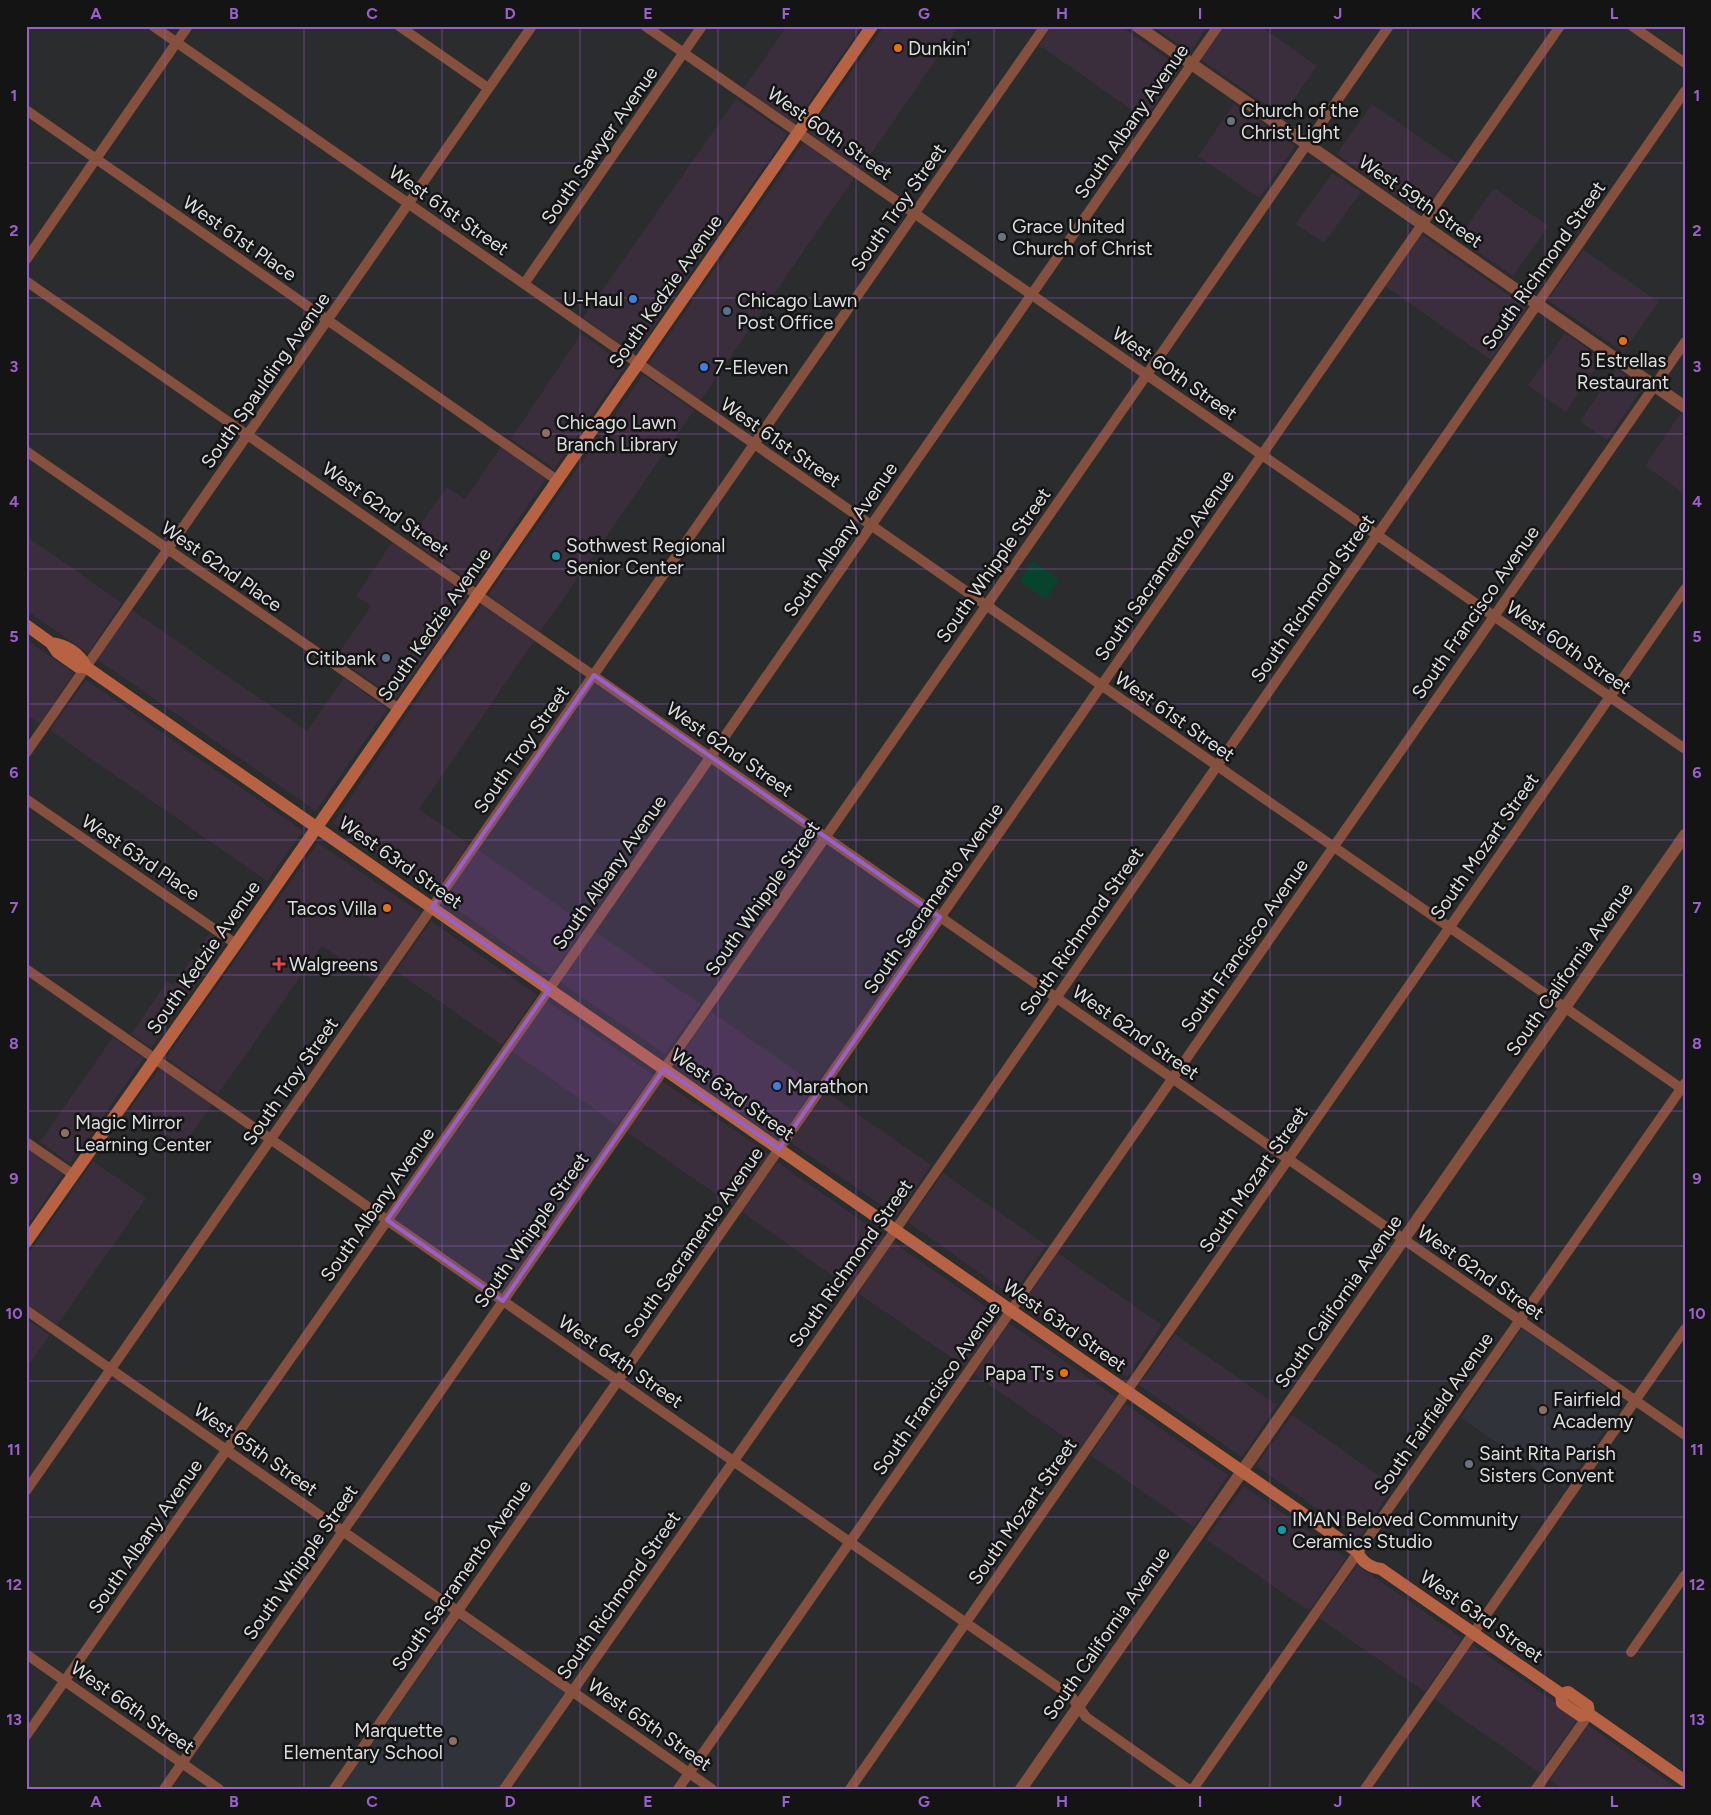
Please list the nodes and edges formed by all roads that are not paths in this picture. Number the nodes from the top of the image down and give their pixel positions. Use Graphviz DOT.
graph roads {
  1 [pos="153,26"];
  2 [pos="188,26"];
  3 [pos="399,26"];
  4 [pos="532,26"];
  5 [pos="645,26"];
  6 [pos="702,26"];
  7 [pos="872,26"];
  8 [pos="1045,26"];
  9 [pos="1137,26"];
  10 [pos="1218,26"];
  11 [pos="1390,26"];
  12 [pos="1560,26"];
  13 [pos="1632,26"];
  14 [pos="177,43"];
  15 [pos="684,53"];
  16 [pos="1685,63"];
  17 [pos="1191,64"];
  18 [pos="488,88"];
  19 [pos="1685,92"];
  20 [pos="26,110"];
  21 [pos="798,132"];
  22 [pos="1307,145"];
  23 [pos="96,159"];
  24 [pos="408,204"];
  25 [pos="914,214"];
  26 [pos="1422,224"];
  27 [pos="26,260"];
  28 [pos="26,281"];
  29 [pos="524,284"];
  30 [pos="1031,294"];
  31 [pos="1537,304"];
  32 [pos="328,320"];
  33 [pos="1685,342"];
  34 [pos="638,364"];
  35 [pos="1147,375"];
  36 [pos="1654,386"];
  37 [pos="1685,407"];
  38 [pos="248,434"];
  39 [pos="754,444"];
  40 [pos="26,452"];
  41 [pos="1262,455"];
  42 [pos="557,480"];
  43 [pos="871,525"];
  44 [pos="1377,535"];
  45 [pos="168,550"];
  46 [pos="1685,589"];
  47 [pos="478,594"];
  48 [pos="986,606"];
  49 [pos="1494,616"];
  50 [pos="26,625"];
  51 [pos="86,667"];
  52 [pos="594,675"];
  53 [pos="1101,686"];
  54 [pos="1610,696"];
  55 [pos="399,708"];
  56 [pos="1685,749"];
  57 [pos="26,753"];
  58 [pos="710,756"];
  59 [pos="1217,766"];
  60 [pos="26,800"];
  61 [pos="317,827"];
  62 [pos="1685,834"];
  63 [pos="826,837"];
  64 [pos="1333,847"];
  65 [pos="432,907"];
  66 [pos="940,917"];
  67 [pos="1449,927"];
  68 [pos="236,944"];
  69 [pos="26,969"];
  70 [pos="549,989"];
  71 [pos="1056,997"];
  72 [pos="1564,1008"];
  73 [pos="155,1059"];
  74 [pos="664,1069"];
  75 [pos="1172,1079"];
  76 [pos="1683,1087"];
  77 [pos="271,1139"];
  78 [pos="26,1142"];
  79 [pos="779,1149"];
  80 [pos="1288,1159"];
  81 [pos="74,1175"];
  82 [pos="387,1220"];
  83 [pos="895,1230"];
  84 [pos="1404,1239"];
  85 [pos="26,1242"];
  86 [pos="503,1301"];
  87 [pos="26,1310"];
  88 [pos="1011,1310"];
  89 [pos="1519,1320"];
  90 [pos="1685,1329"];
  91 [pos="111,1369"];
  92 [pos="618,1381"];
  93 [pos="1127,1391"];
  94 [pos="1635,1401"];
  95 [pos="1685,1435"];
  96 [pos="226,1450"];
  97 [pos="733,1460"];
  98 [pos="1242,1472"];
  99 [pos="26,1491"];
  100 [pos="343,1531"];
  101 [pos="850,1542"];
  102 [pos="1358,1552"];
  103 [pos="1685,1575"];
  104 [pos="458,1611"];
  105 [pos="966,1623"];
  106 [pos="1473,1633"];
  107 [pos="1631,1652"];
  108 [pos="26,1654"];
  109 [pos="65,1681"];
  110 [pos="572,1691"];
  111 [pos="1078,1706"];
  112 [pos="1588,1714"];
  113 [pos="26,1736"];
  114 [pos="182,1763"];
  115 [pos="689,1773"];
  116 [pos="1685,1781"];
  117 [pos="164,1789"];
  118 [pos="219,1789"];
  119 [pos="334,1789"];
  120 [pos="504,1789"];
  121 [pos="678,1789"];
  122 [pos="712,1789"];
  123 [pos="850,1789"];
  124 [pos="1021,1789"];
  125 [pos="1188,1789"];
  126 [pos="1193,1789"];
  127 [pos="1365,1789"];
  128 [pos="1536,1789"];
  1 -- 14 [label="street, West 61st Street"];
  2 -- 14 [label="street"];
  3 -- 18 [label="street"];
  4 -- 18 [label="street, South Spaulding Avenue"];
  5 -- 15 [label="street, West 60th Street"];
  6 -- 15 [label="street, South Sawyer Avenue"];
  7 -- 21 [label="main road, South Kedzie Avenue"];
  8 -- 25 [label="street, South Troy Street"];
  9 -- 17 [label="street, West 59th Street"];
  10 -- 17 [label="street, South Albany Avenue"];
  11 -- 22 [label="street, South Whipple Street"];
  12 -- 26 [label="street, South Sacramento Avenue"];
  13 -- 16 [label="street"];
  14 -- 23 [label="street"];
  14 -- 24 [label="street, West 61st Street"];
  15 -- 21 [label="street, West 60th Street"];
  15 -- 29 [label="street, South Sawyer Avenue"];
  17 -- 22 [label="street, West 59th Street"];
  17 -- 30 [label="street, South Albany Avenue"];
  18 -- 24 [label="street, South Spaulding Avenue"];
  19 -- 31 [label="street, South Richmond Street"];
  20 -- 23 [label="street, West 61st Place"];
  21 -- 25 [label="street, West 60th Street"];
  21 -- 34 [label="main road, South Kedzie Avenue"];
  22 -- 26 [label="street, West 59th Street"];
  22 -- 35 [label="street, South Whipple Street"];
  23 -- 27 [label="street"];
  23 -- 32 [label="street, West 61st Place"];
  24 -- 29 [label="street, West 61st Street"];
  24 -- 32 [label="street, South Spaulding Avenue"];
  25 -- 30 [label="street, West 60th Street"];
  25 -- 39 [label="street, South Troy Street"];
  26 -- 31 [label="street, West 59th Street"];
  26 -- 41 [label="street, South Sacramento Avenue"];
  28 -- 38 [label="street, West 62nd Street"];
  29 -- 34 [label="street, West 61st Street"];
  30 -- 35 [label="street, West 60th Street"];
  30 -- 43 [label="street, South Albany Avenue"];
  31 -- 36 [label="street, West 59th Street"];
  31 -- 44 [label="street, South Richmond Street"];
  32 -- 38 [label="street, South Spaulding Avenue"];
  32 -- 42 [label="street, West 61st Place"];
  33 -- 36 [label="street, South Francisco Avenue"];
  34 -- 39 [label="street, West 61st Street"];
  34 -- 42 [label="main road, South Kedzie Avenue"];
  35 -- 41 [label="street, West 60th Street"];
  35 -- 48 [label="street, South Whipple Street"];
  36 -- 37 [label="street, West 59th Street"];
  36 -- 49 [label="street, South Francisco Avenue"];
  38 -- 45 [label="street, South Spaulding Avenue"];
  38 -- 47 [label="street, West 62nd Street"];
  39 -- 43 [label="street, West 61st Street"];
  39 -- 52 [label="street, South Troy Street"];
  40 -- 45 [label="street, West 62nd Place"];
  41 -- 44 [label="street, West 60th Street"];
  41 -- 53 [label="street, South Sacramento Avenue"];
  42 -- 47 [label="main road, South Kedzie Avenue"];
  43 -- 48 [label="street, West 61st Street"];
  43 -- 58 [label="street, South Albany Avenue"];
  44 -- 49 [label="street, West 60th Street"];
  44 -- 59 [label="street, South Richmond Street"];
  45 -- 51 [label="street, South Spaulding Avenue"];
  45 -- 55 [label="street, West 62nd Place"];
  46 -- 54 [label="street, South Mozart Street"];
  47 -- 52 [label="street, West 62nd Street"];
  47 -- 55 [label="main road, South Kedzie Avenue"];
  48 -- 53 [label="street, West 61st Street"];
  48 -- 63 [label="street, South Whipple Street"];
  49 -- 54 [label="street, West 60th Street"];
  49 -- 64 [label="street, South Francisco Avenue"];
  50 -- 51 [label="main road, West 63rd Street"];
  51 -- 57 [label="street, South Spaulding Avenue"];
  51 -- 61 [label="main road, West 63rd Street"];
  52 -- 58 [label="street, West 62nd Street"];
  52 -- 65 [label="street, South Troy Street"];
  53 -- 59 [label="street, West 61st Street"];
  53 -- 66 [label="street, South Sacramento Avenue"];
  54 -- 56 [label="street, West 60th Street"];
  54 -- 67 [label="street, South Mozart Street"];
  55 -- 61 [label="main road, South Kedzie Avenue"];
  58 -- 63 [label="street, West 62nd Street"];
  58 -- 70 [label="street, South Albany Avenue"];
  59 -- 64 [label="street, West 61st Street"];
  59 -- 71 [label="street, South Richmond Street"];
  60 -- 68 [label="street, West 63rd Place"];
  61 -- 65 [label="main road, West 63rd Street"];
  61 -- 68 [label="main road, South Kedzie Avenue"];
  62 -- 72 [label="street, South California Avenue"];
  63 -- 66 [label="street, West 62nd Street"];
  63 -- 74 [label="street, South Whipple Street"];
  64 -- 67 [label="street, West 61st Street"];
  64 -- 75 [label="street, South Francisco Avenue"];
  65 -- 70 [label="main road, West 63rd Street"];
  65 -- 77 [label="street, South Troy Street"];
  66 -- 71 [label="street, West 62nd Street"];
  66 -- 79 [label="street, South Sacramento Avenue"];
  67 -- 72 [label="street, West 61st Street"];
  67 -- 80 [label="street, South Mozart Street"];
  68 -- 73 [label="main road, South Kedzie Avenue"];
  69 -- 73 [label="street, West 64th Street"];
  70 -- 74 [label="main road, West 63rd Street"];
  70 -- 82 [label="street, South Albany Avenue"];
  71 -- 75 [label="street, West 62nd Street"];
  71 -- 83 [label="street, South Richmond Street"];
  72 -- 76 [label="street, West 61st Street"];
  72 -- 84 [label="street, South California Avenue"];
  73 -- 77 [label="street, West 64th Street"];
  73 -- 81 [label="main road, South Kedzie Avenue"];
  74 -- 79 [label="main road, West 63rd Street"];
  74 -- 86 [label="street, South Whipple Street"];
  75 -- 80 [label="street, West 62nd Street"];
  75 -- 88 [label="street, South Francisco Avenue"];
  76 -- 89 [label="street, South Fairfield Avenue"];
  77 -- 82 [label="street, West 64th Street"];
  77 -- 91 [label="street, South Troy Street"];
  78 -- 81 [label="street"];
  79 -- 83 [label="main road, West 63rd Street"];
  79 -- 92 [label="street, South Sacramento Avenue"];
  80 -- 84 [label="street, West 62nd Street"];
  80 -- 93 [label="street, South Mozart Street"];
  81 -- 85 [label="main road, South Kedzie Avenue"];
  82 -- 86 [label="street, West 64th Street"];
  82 -- 96 [label="street, South Albany Avenue"];
  83 -- 88 [label="main road, West 63rd Street"];
  83 -- 97 [label="street, South Richmond Street"];
  84 -- 89 [label="street, West 62nd Street"];
  84 -- 98 [label="street, South California Avenue"];
  86 -- 92 [label="street, West 64th Street"];
  86 -- 100 [label="street, South Whipple Street"];
  87 -- 91 [label="street, West 65th Street"];
  88 -- 93 [label="main road, West 63rd Street"];
  88 -- 101 [label="street, South Francisco Avenue"];
  89 -- 94 [label="street, West 62nd Street"];
  89 -- 102 [label="street, South Fairfield Avenue"];
  90 -- 94 [label="street"];
  91 -- 96 [label="street, West 65th Street"];
  91 -- 99 [label="street, South Troy Street"];
  92 -- 97 [label="street, West 64th Street"];
  92 -- 104 [label="street, South Sacramento Avenue"];
  93 -- 98 [label="main road, West 63rd Street"];
  93 -- 105 [label="street, South Mozart Street"];
  94 -- 95 [label="street, West 62nd Street"];
  94 -- 106 [label="street"];
  96 -- 100 [label="street, West 65th Street"];
  96 -- 109 [label="street, South Albany Avenue"];
  97 -- 101 [label="street, West 64th Street"];
  97 -- 110 [label="street, South Richmond Street"];
  98 -- 102 [label="main road, West 63rd Street"];
  98 -- 111 [label="street, South California Avenue"];
  100 -- 104 [label="street, West 65th Street"];
  100 -- 114 [label="street, South Whipple Street"];
  101 -- 105 [label="street, West 64th Street"];
  101 -- 115 [label="street, South Francisco Avenue"];
  102 -- 106 [label="main road, West 63rd Street"];
  102 -- 126 [label="street, South Fairfield Avenue"];
  103 -- 107 [label="street"];
  104 -- 110 [label="street, West 65th Street"];
  104 -- 119 [label="street, South Sacramento Avenue"];
  105 -- 111 [label="street, West 64th Street"];
  105 -- 123 [label="street, South Mozart Street"];
  106 -- 112 [label="main road, West 63rd Street"];
  106 -- 127 [label="street"];
  108 -- 109 [label="street, West 66th Street"];
  109 -- 113 [label="street, South Albany Avenue"];
  109 -- 114 [label="street, West 66th Street"];
  110 -- 115 [label="street, West 65th Street"];
  110 -- 120 [label="street, South Richmond Street"];
  111 -- 124 [label="street, South California Avenue"];
  111 -- 125 [label="street, West 64th Street"];
  112 -- 116 [label="main road, West 63rd Street"];
  112 -- 128 [label="street"];
  114 -- 117 [label="street, South Whipple Street"];
  114 -- 118 [label="street, West 66th Street"];
  115 -- 121 [label="street, South Francisco Avenue"];
  115 -- 122 [label="street, West 65th Street"];
}
